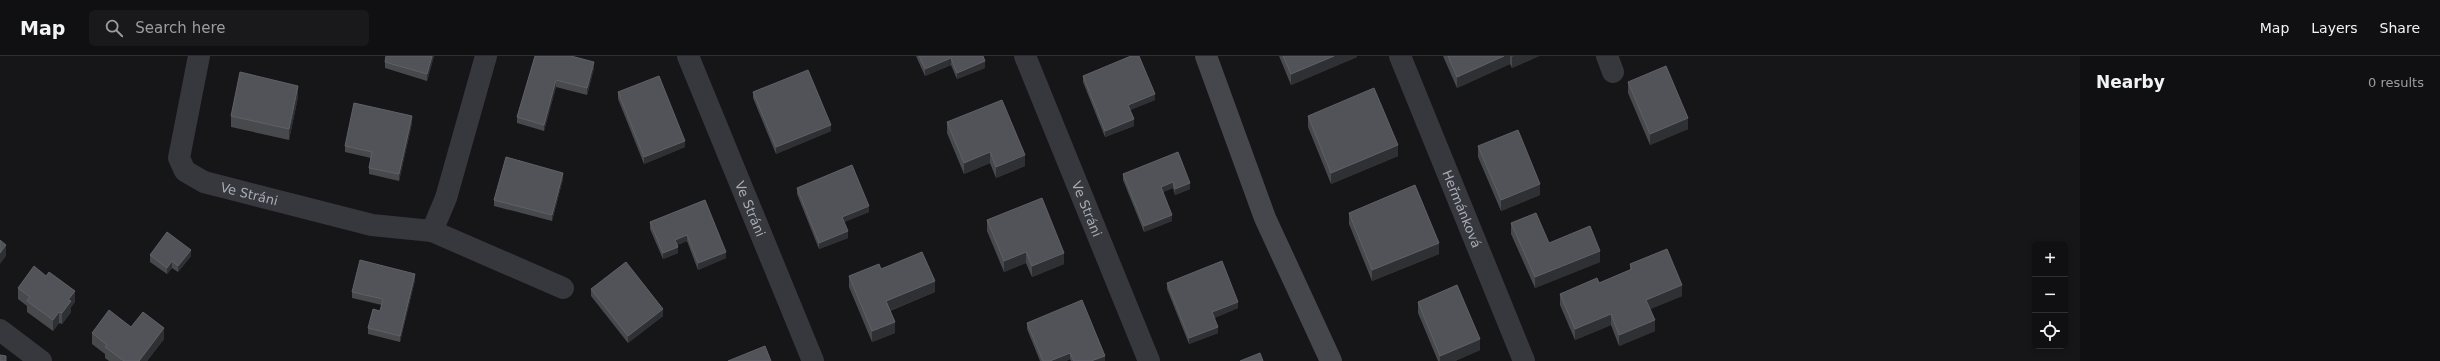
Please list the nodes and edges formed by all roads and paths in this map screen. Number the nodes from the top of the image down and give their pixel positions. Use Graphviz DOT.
graph roads {
  1 [pos="199,56"];
  2 [pos="486,56"];
  3 [pos="688,56"];
  4 [pos="1025,56"];
  5 [pos="1206,56"];
  6 [pos="1400,56"];
  7 [pos="432,231"];
  8 [pos="564,288"];
  9 [pos="0,330"];
  10 [pos="41,361"];
  11 [pos="812,361"];
  12 [pos="1149,361"];
  13 [pos="1331,361"];
  14 [pos="1524,361"];
  1 -- 7 [label="street, Ve Stráni"];
  2 -- 7 [label="street"];
  3 -- 11 [label="street, Ve Stráni"];
  4 -- 12 [label="street, Ve Stráni"];
  5 -- 13 [label="street"];
  6 -- 14 [label="street, Heřmánková"];
  7 -- 8 [label="street, Ve Stráni"];
  9 -- 10 [label="street"];
}
